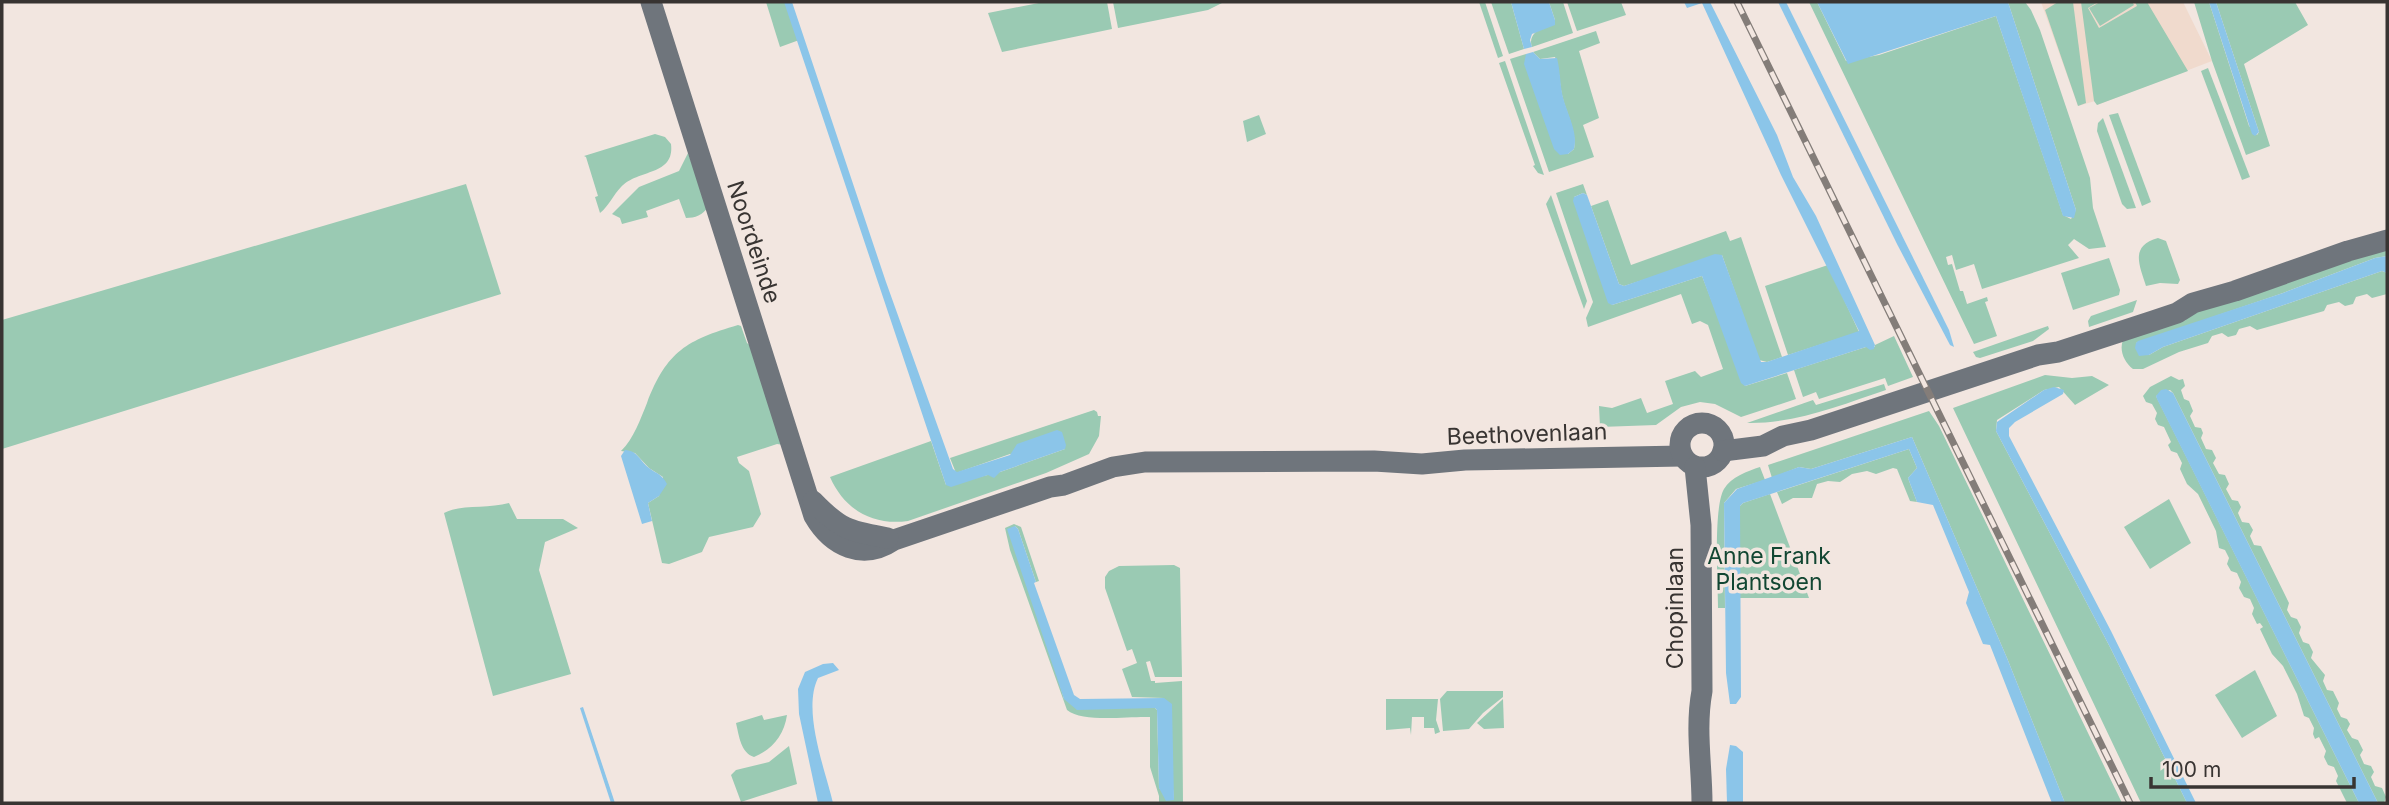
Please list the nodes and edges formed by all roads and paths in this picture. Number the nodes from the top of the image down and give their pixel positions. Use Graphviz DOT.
graph roads {
  1 [pos="651,2"];
  2 [pos="2387,232"];
  3 [pos="2387,240"];
  4 [pos="2348,251"];
  5 [pos="1702,453"];
  6 [pos="849,539"];
  7 [pos="1702,800"];
  1 -- 6 [label="main road, Noordeinde"];
  2 -- 4 [label="main road"];
  3 -- 4 [label="main road"];
  4 -- 5 [label="main road, Beethovenlaan"];
  5 -- 6 [label="main road, Beethovenlaan"];
  5 -- 7 [label="main road, Chopinlaan"];
}
